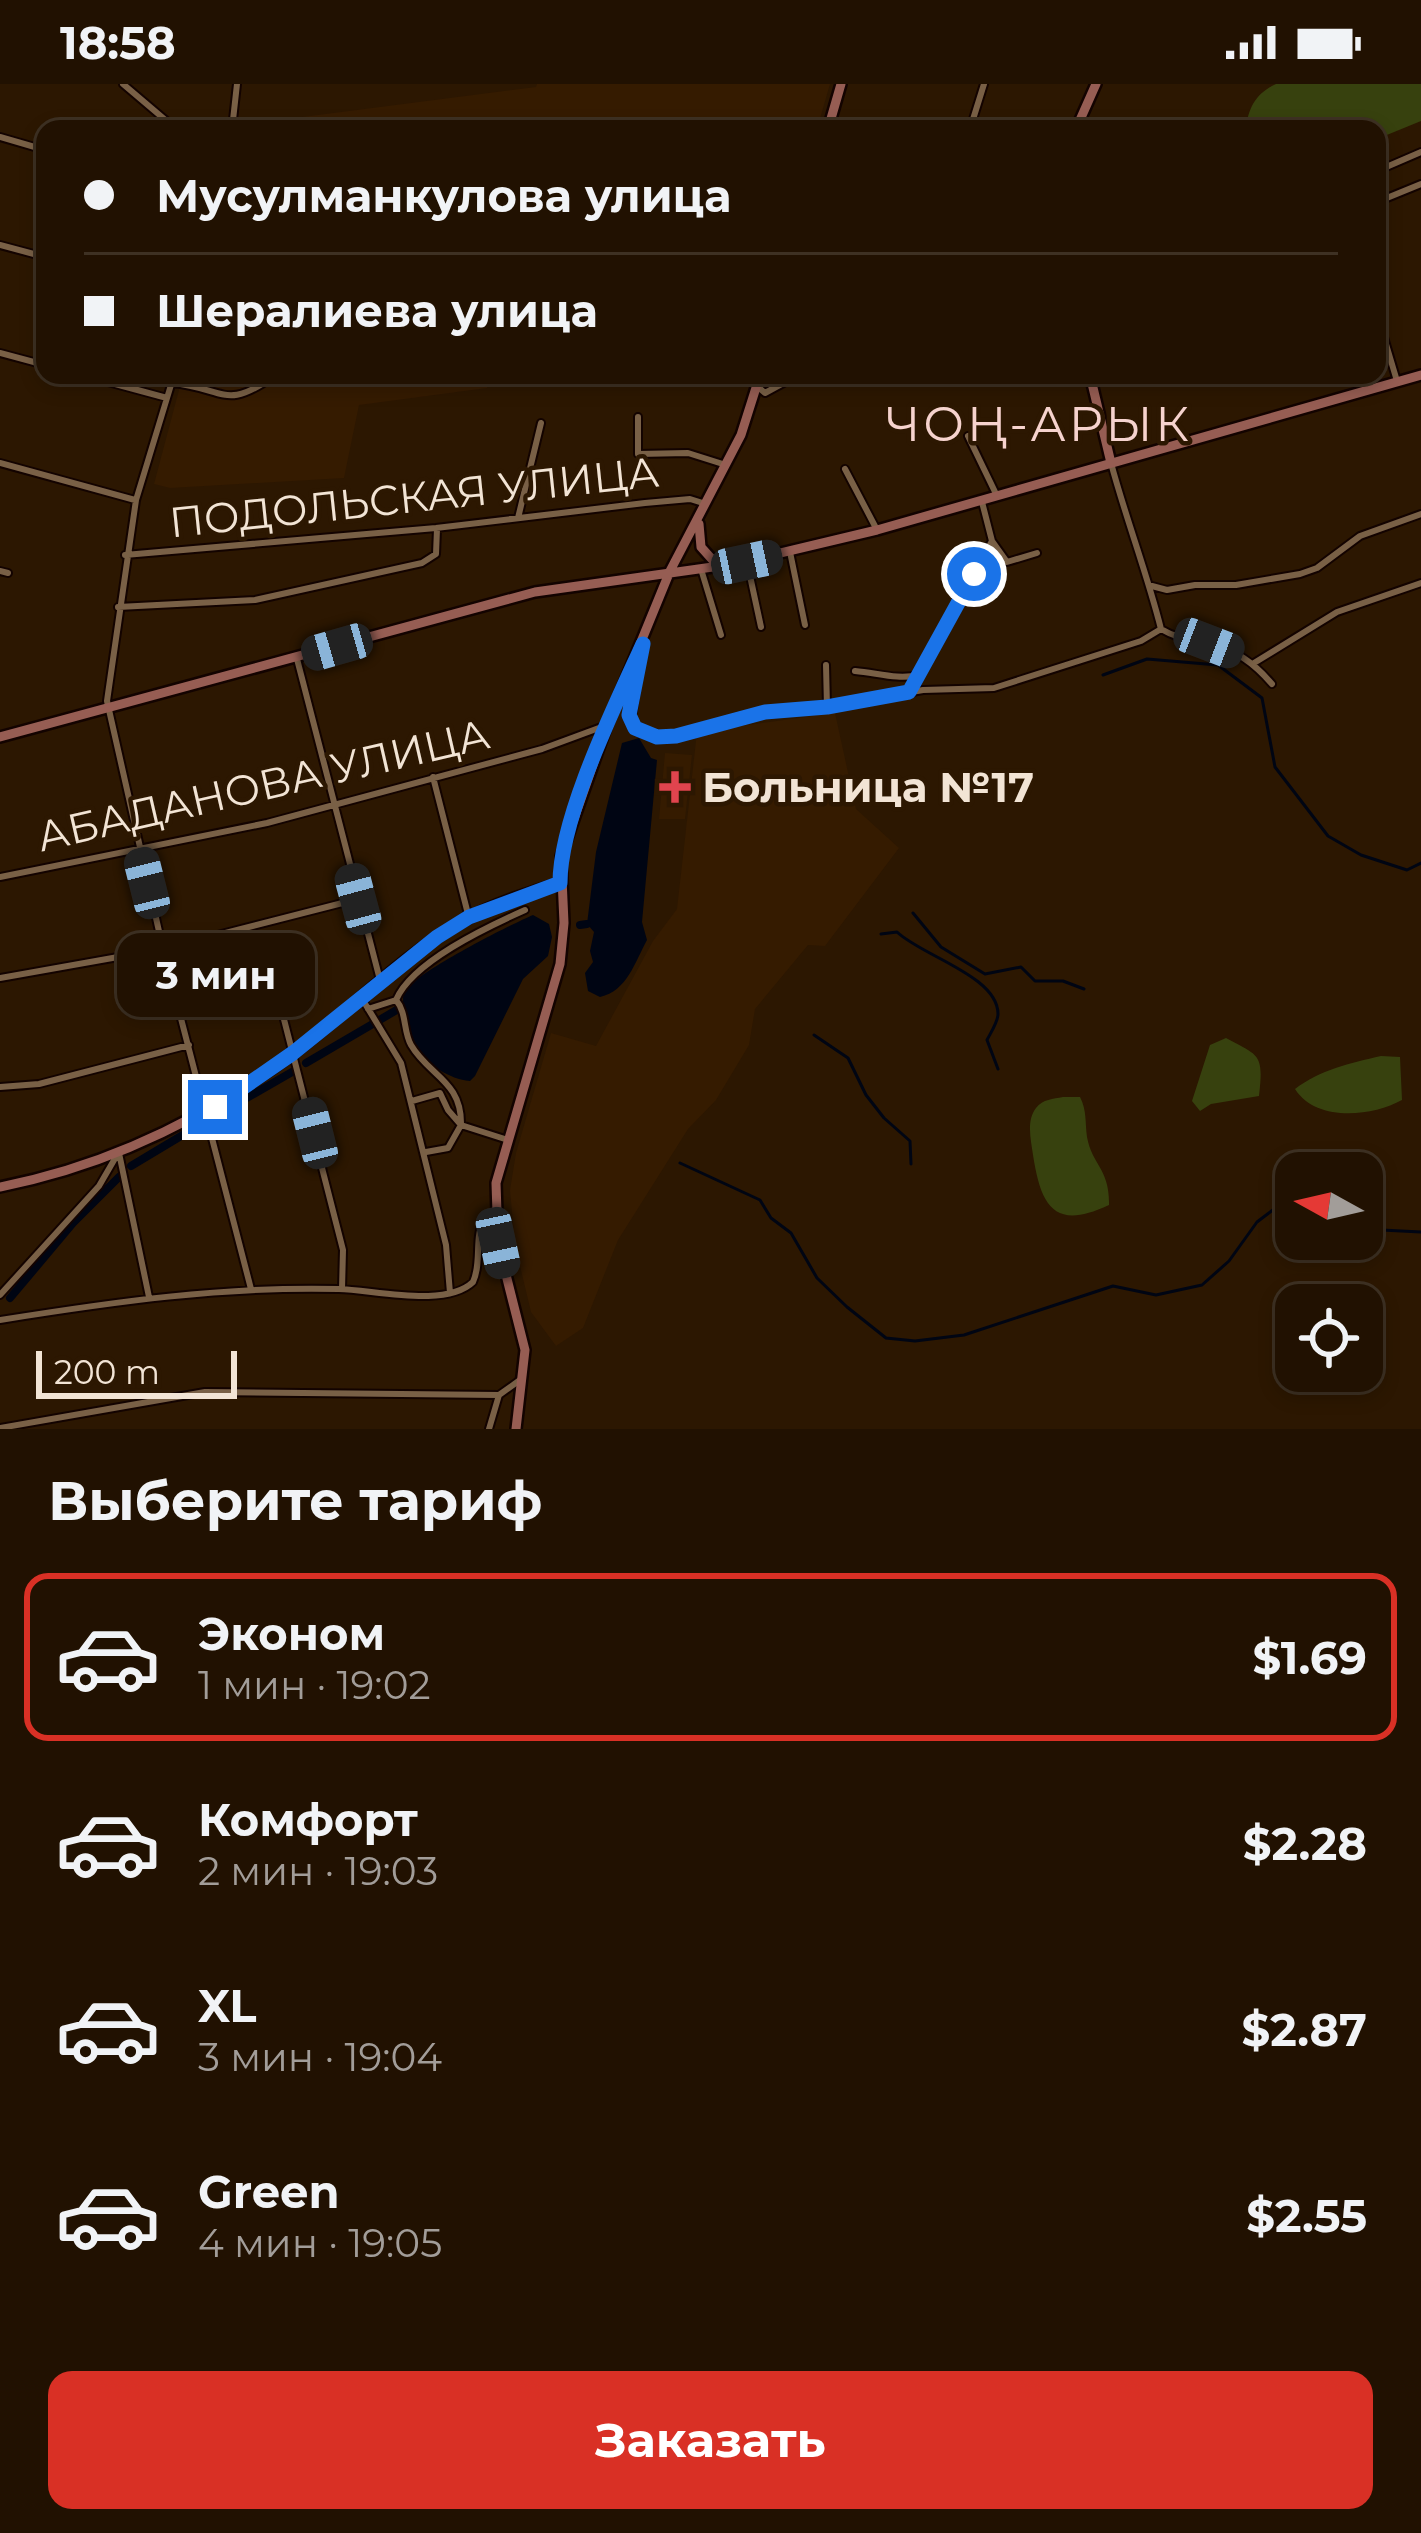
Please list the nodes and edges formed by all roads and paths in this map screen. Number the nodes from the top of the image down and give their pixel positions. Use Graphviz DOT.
graph roads {
  1 [pos="123,84"];
  2 [pos="237,84"];
  3 [pos="841,84"];
  4 [pos="984,84"];
  5 [pos="1096,84"];
  6 [pos="164,120"];
  7 [pos="233,120"];
  8 [pos="831,120"];
  9 [pos="973,120"];
  10 [pos="1080,120"];
  11 [pos="0,137"];
  12 [pos="36,147"];
  13 [pos="1421,152"];
  14 [pos="1386,167"];
  15 [pos="1421,184"];
  16 [pos="1386,198"];
  17 [pos="0,245"];
  18 [pos="36,255"];
  19 [pos="1386,344"];
  20 [pos="0,353"];
  21 [pos="36,363"];
  22 [pos="1421,375"];
  23 [pos="1397,381"];
  24 [pos="115,384"];
  25 [pos="171,384"];
  26 [pos="190,384"];
  27 [pos="263,384"];
  28 [pos="757,384"];
  29 [pos="1094,384"];
  30 [pos="167,398"];
  31 [pos="638,417"];
  32 [pos="541,423"];
  33 [pos="968,436"];
  34 [pos="0,463"];
  35 [pos="1111,463"];
  36 [pos="727,465"];
  37 [pos="845,470"];
  38 [pos="997,496"];
  39 [pos="136,500"];
  40 [pos="982,501"];
  41 [pos="707,504"];
  42 [pos="1421,514"];
  43 [pos="518,518"];
  44 [pos="700,519"];
  45 [pos="436,528"];
  46 [pos="877,530"];
  47 [pos="992,541"];
  48 [pos="790,552"];
  49 [pos="1037,553"];
  50 [pos="125,555"];
  51 [pos="747,562"];
  52 [pos="718,566"];
  53 [pos="701,568"];
  54 [pos="670,571"];
  55 [pos="1421,584"];
  56 [pos="1152,586"];
  57 [pos="118,607"];
  58 [pos="805,625"];
  59 [pos="761,627"];
  60 [pos="1161,629"];
  61 [pos="722,634"];
  62 [pos="643,644"];
  63 [pos="297,659"];
  64 [pos="1254,663"];
  65 [pos="826,665"];
  66 [pos="855,671"];
  67 [pos="919,675"];
  68 [pos="1272,684"];
  69 [pos="909,692"];
  70 [pos="827,707"];
  71 [pos="109,710"];
  72 [pos="607,725"];
  73 [pos="0,737"];
  74 [pos="433,777"];
  75 [pos="332,804"];
  76 [pos="139,850"];
  77 [pos="0,877"];
  78 [pos="560,883"];
  79 [pos="358,899"];
  80 [pos="525,910"];
  81 [pos="469,917"];
  82 [pos="163,949"];
  83 [pos="0,978"];
  84 [pos="380,981"];
  85 [pos="277,992"];
  86 [pos="361,998"];
  87 [pos="396,1000"];
  88 [pos="368,1009"];
  89 [pos="189,1045"];
  90 [pos="293,1053"];
  91 [pos="0,1087"];
  92 [pos="410,1101"];
  93 [pos="208,1111"];
  94 [pos="461,1125"];
  95 [pos="508,1140"];
  96 [pos="423,1150"];
  97 [pos="119,1152"];
  98 [pos="0,1187"];
  99 [pos="495,1214"];
  100 [pos="251,1289"];
  101 [pos="342,1289"];
  102 [pos="450,1293"];
  103 [pos="0,1295"];
  104 [pos="149,1297"];
  105 [pos="0,1320"];
  106 [pos="523,1378"];
  107 [pos="500,1396"];
  108 [pos="0,1428"];
  109 [pos="489,1429"];
  110 [pos="516,1429"];
  1 -- 6 [label="street"];
  2 -- 7 [label="street"];
  3 -- 8 [label="main road"];
  4 -- 9 [label="street"];
  5 -- 10 [label="main road"];
  11 -- 12 [label="street"];
  13 -- 14 [label="street"];
  15 -- 16 [label="street"];
  17 -- 18 [label="street"];
  19 -- 23 [label="street"];
  20 -- 21 [label="street"];
  22 -- 23 [label="main road"];
  23 -- 35 [label="main road"];
  24 -- 30 [label="street"];
  25 -- 30 [label="street"];
  26 -- 27 [label="street"];
  28 -- 36 [label="main road"];
  29 -- 35 [label="main road"];
  30 -- 39 [label="street"];
  31 -- 36 [label="street"];
  32 -- 43 [label="street"];
  33 -- 38 [label="street"];
  34 -- 39 [label="street"];
  35 -- 38 [label="main road"];
  35 -- 56 [label="street"];
  36 -- 41 [label="main road"];
  37 -- 46 [label="street"];
  38 -- 40 [label="main road"];
  39 -- 50 [label="street"];
  40 -- 46 [label="main road"];
  40 -- 47 [label="street"];
  41 -- 43 [label="street, ПОДОЛЬСКАЯ УЛИЦА"];
  41 -- 44 [label="main road"];
  42 -- 56 [label="street"];
  43 -- 45 [label="street, ПОДОЛЬСКАЯ УЛИЦА"];
  44 -- 52 [label="main road"];
  44 -- 54 [label="main road"];
  45 -- 50 [label="street, ПОДОЛЬСКАЯ УЛИЦА"];
  45 -- 57 [label="street"];
  46 -- 48 [label="main road"];
  47 -- 49 [label="street"];
  47 -- 67 [label="street"];
  48 -- 51 [label="main road"];
  48 -- 58 [label="street"];
  50 -- 57 [label="street"];
  51 -- 52 [label="main road"];
  51 -- 59 [label="street"];
  52 -- 53 [label="main road"];
  53 -- 54 [label="main road"];
  53 -- 61 [label="street"];
  54 -- 62 [label="main road"];
  54 -- 63 [label="main road"];
  55 -- 64 [label="street"];
  56 -- 60 [label="street"];
  57 -- 71 [label="street"];
  60 -- 64 [label="street"];
  60 -- 69 [label="street"];
  62 -- 70 [label="street"];
  62 -- 72 [label="main road"];
  63 -- 71 [label="main road"];
  63 -- 75 [label="street"];
  64 -- 68 [label="street"];
  65 -- 70 [label="street"];
  66 -- 67 [label="street"];
  67 -- 69 [label="street"];
  69 -- 70 [label="street"];
  71 -- 73 [label="main road"];
  71 -- 76 [label="street"];
  72 -- 74 [label="street, АБАДАНОВА УЛИЦА"];
  72 -- 78 [label="main road"];
  74 -- 75 [label="street, АБАДАНОВА УЛИЦА"];
  74 -- 81 [label="street"];
  75 -- 76 [label="street, АБАДАНОВА УЛИЦА"];
  75 -- 79 [label="street"];
  76 -- 77 [label="street, АБАДАНОВА УЛИЦА"];
  76 -- 82 [label="street"];
  78 -- 81 [label="main road"];
  78 -- 95 [label="main road"];
  79 -- 82 [label="street"];
  79 -- 84 [label="street"];
  80 -- 87 [label="street"];
  81 -- 84 [label="main road"];
  82 -- 83 [label="street"];
  82 -- 89 [label="street"];
  84 -- 86 [label="main road"];
  85 -- 90 [label="street"];
  86 -- 88 [label="street"];
  86 -- 90 [label="main road"];
  87 -- 88 [label="street"];
  87 -- 94 [label="street"];
  88 -- 92 [label="street"];
  89 -- 91 [label="street"];
  89 -- 93 [label="street"];
  90 -- 93 [label="main road"];
  90 -- 101 [label="street"];
  92 -- 94 [label="street"];
  92 -- 96 [label="street"];
  93 -- 97 [label="main road"];
  93 -- 100 [label="street"];
  94 -- 95 [label="street"];
  94 -- 96 [label="street"];
  95 -- 99 [label="main road"];
  96 -- 102 [label="street"];
  97 -- 98 [label="main road"];
  97 -- 103 [label="street"];
  97 -- 104 [label="street"];
  99 -- 102 [label="street"];
  99 -- 106 [label="main road"];
  100 -- 101 [label="street"];
  100 -- 104 [label="street"];
  101 -- 102 [label="street"];
  104 -- 105 [label="street"];
  106 -- 107 [label="street"];
  106 -- 110 [label="main road"];
  107 -- 108 [label="street"];
  107 -- 109 [label="street"];
}
